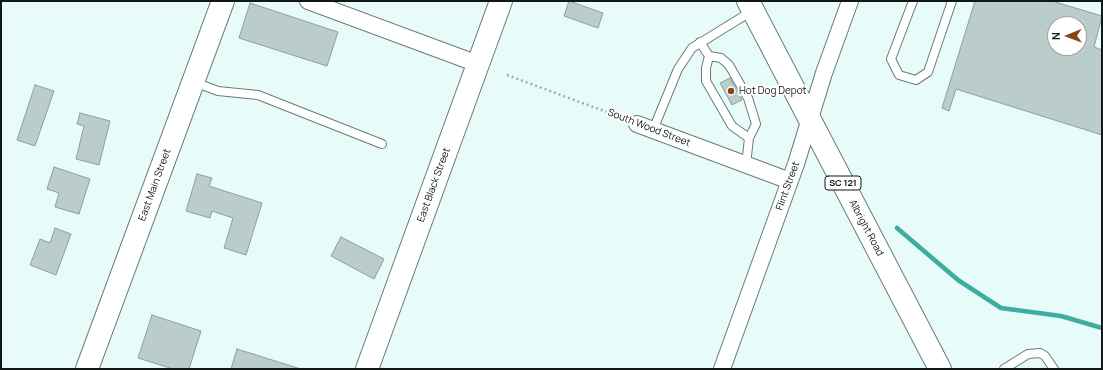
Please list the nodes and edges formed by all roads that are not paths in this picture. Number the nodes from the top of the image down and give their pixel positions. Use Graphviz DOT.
graph roads {
  1 [pos="223,1"];
  2 [pos="308,1"];
  3 [pos="501,1"];
  4 [pos="850,1"];
  5 [pos="913,1"];
  6 [pos="952,1"];
  7 [pos="750,6"];
  8 [pos="700,42"];
  9 [pos="709,56"];
  10 [pos="478,64"];
  11 [pos="193,82"];
  12 [pos="810,119"];
  13 [pos="637,124"];
  14 [pos="653,130"];
  15 [pos="749,138"];
  16 [pos="382,144"];
  17 [pos="746,165"];
  18 [pos="790,181"];
  19 [pos="86,369"];
  20 [pos="367,369"];
  21 [pos="722,369"];
  22 [pos="940,369"];
  23 [pos="1004,369"];
  24 [pos="1054,369"];
  1 -- 11 [label="main road, East Main Street"];
  2 -- 10 [label="street"];
  3 -- 10 [label="main road, East Black Street"];
  4 -- 12 [label="street, Flint Street"];
  5 -- 6 [label="lane"];
  7 -- 8 [label="lane"];
  7 -- 12 [label="main road, Albright Road / SC 121"];
  8 -- 9 [label="lane"];
  8 -- 14 [label="lane"];
  9 -- 15 [label="lane"];
  9 -- 15 [label="lane"];
  10 -- 20 [label="main road, East Black Street"];
  11 -- 16 [label="lane"];
  11 -- 19 [label="main road, East Main Street"];
  12 -- 18 [label="street, Flint Street"];
  12 -- 22 [label="main road, Albright Road / SC 121"];
  13 -- 14 [label="street, South Wood Street"];
  14 -- 17 [label="street, South Wood Street"];
  15 -- 17 [label="lane"];
  17 -- 18 [label="street, South Wood Street"];
  18 -- 21 [label="street, Flint Street"];
  23 -- 24 [label="lane"];
}
